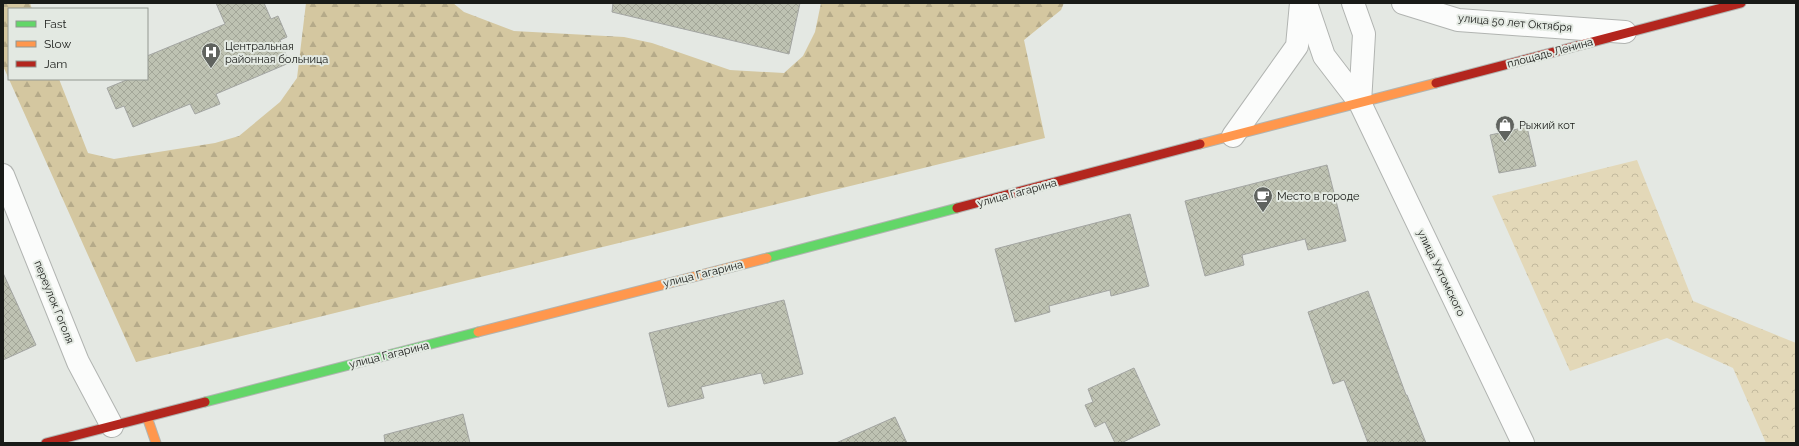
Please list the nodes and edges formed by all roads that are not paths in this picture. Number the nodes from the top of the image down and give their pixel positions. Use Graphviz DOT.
graph roads {
  1 [pos="1301,3"];
  2 [pos="1306,3"];
  3 [pos="1353,3"];
  4 [pos="1403,3"];
  5 [pos="1741,3"];
  6 [pos="1630,32"];
  7 [pos="1360,103"];
  8 [pos="1233,136"];
  9 [pos="3,175"];
  10 [pos="147,417"];
  11 [pos="112,426"];
  12 [pos="46,443"];
  13 [pos="156,443"];
  14 [pos="1523,443"];
  1 -- 8 [label="street"];
  2 -- 7 [label="street"];
  3 -- 7 [label="street"];
  4 -- 6 [label="street, улица 50 лет Октября"];
  5 -- 6 [label="main road, площадь Ленина"];
  6 -- 7 [label="main road, площадь Ленина"];
  7 -- 8 [label="main road, улица Гагарина"];
  7 -- 14 [label="street, улица Ухтомского"];
  8 -- 10 [label="main road, улица Гагарина"];
  9 -- 11 [label="street, переулок Гоголя"];
  10 -- 11 [label="main road, улица Гагарина"];
  10 -- 13 [label="main road"];
  11 -- 12 [label="main road, улица Гагарина"];
}
